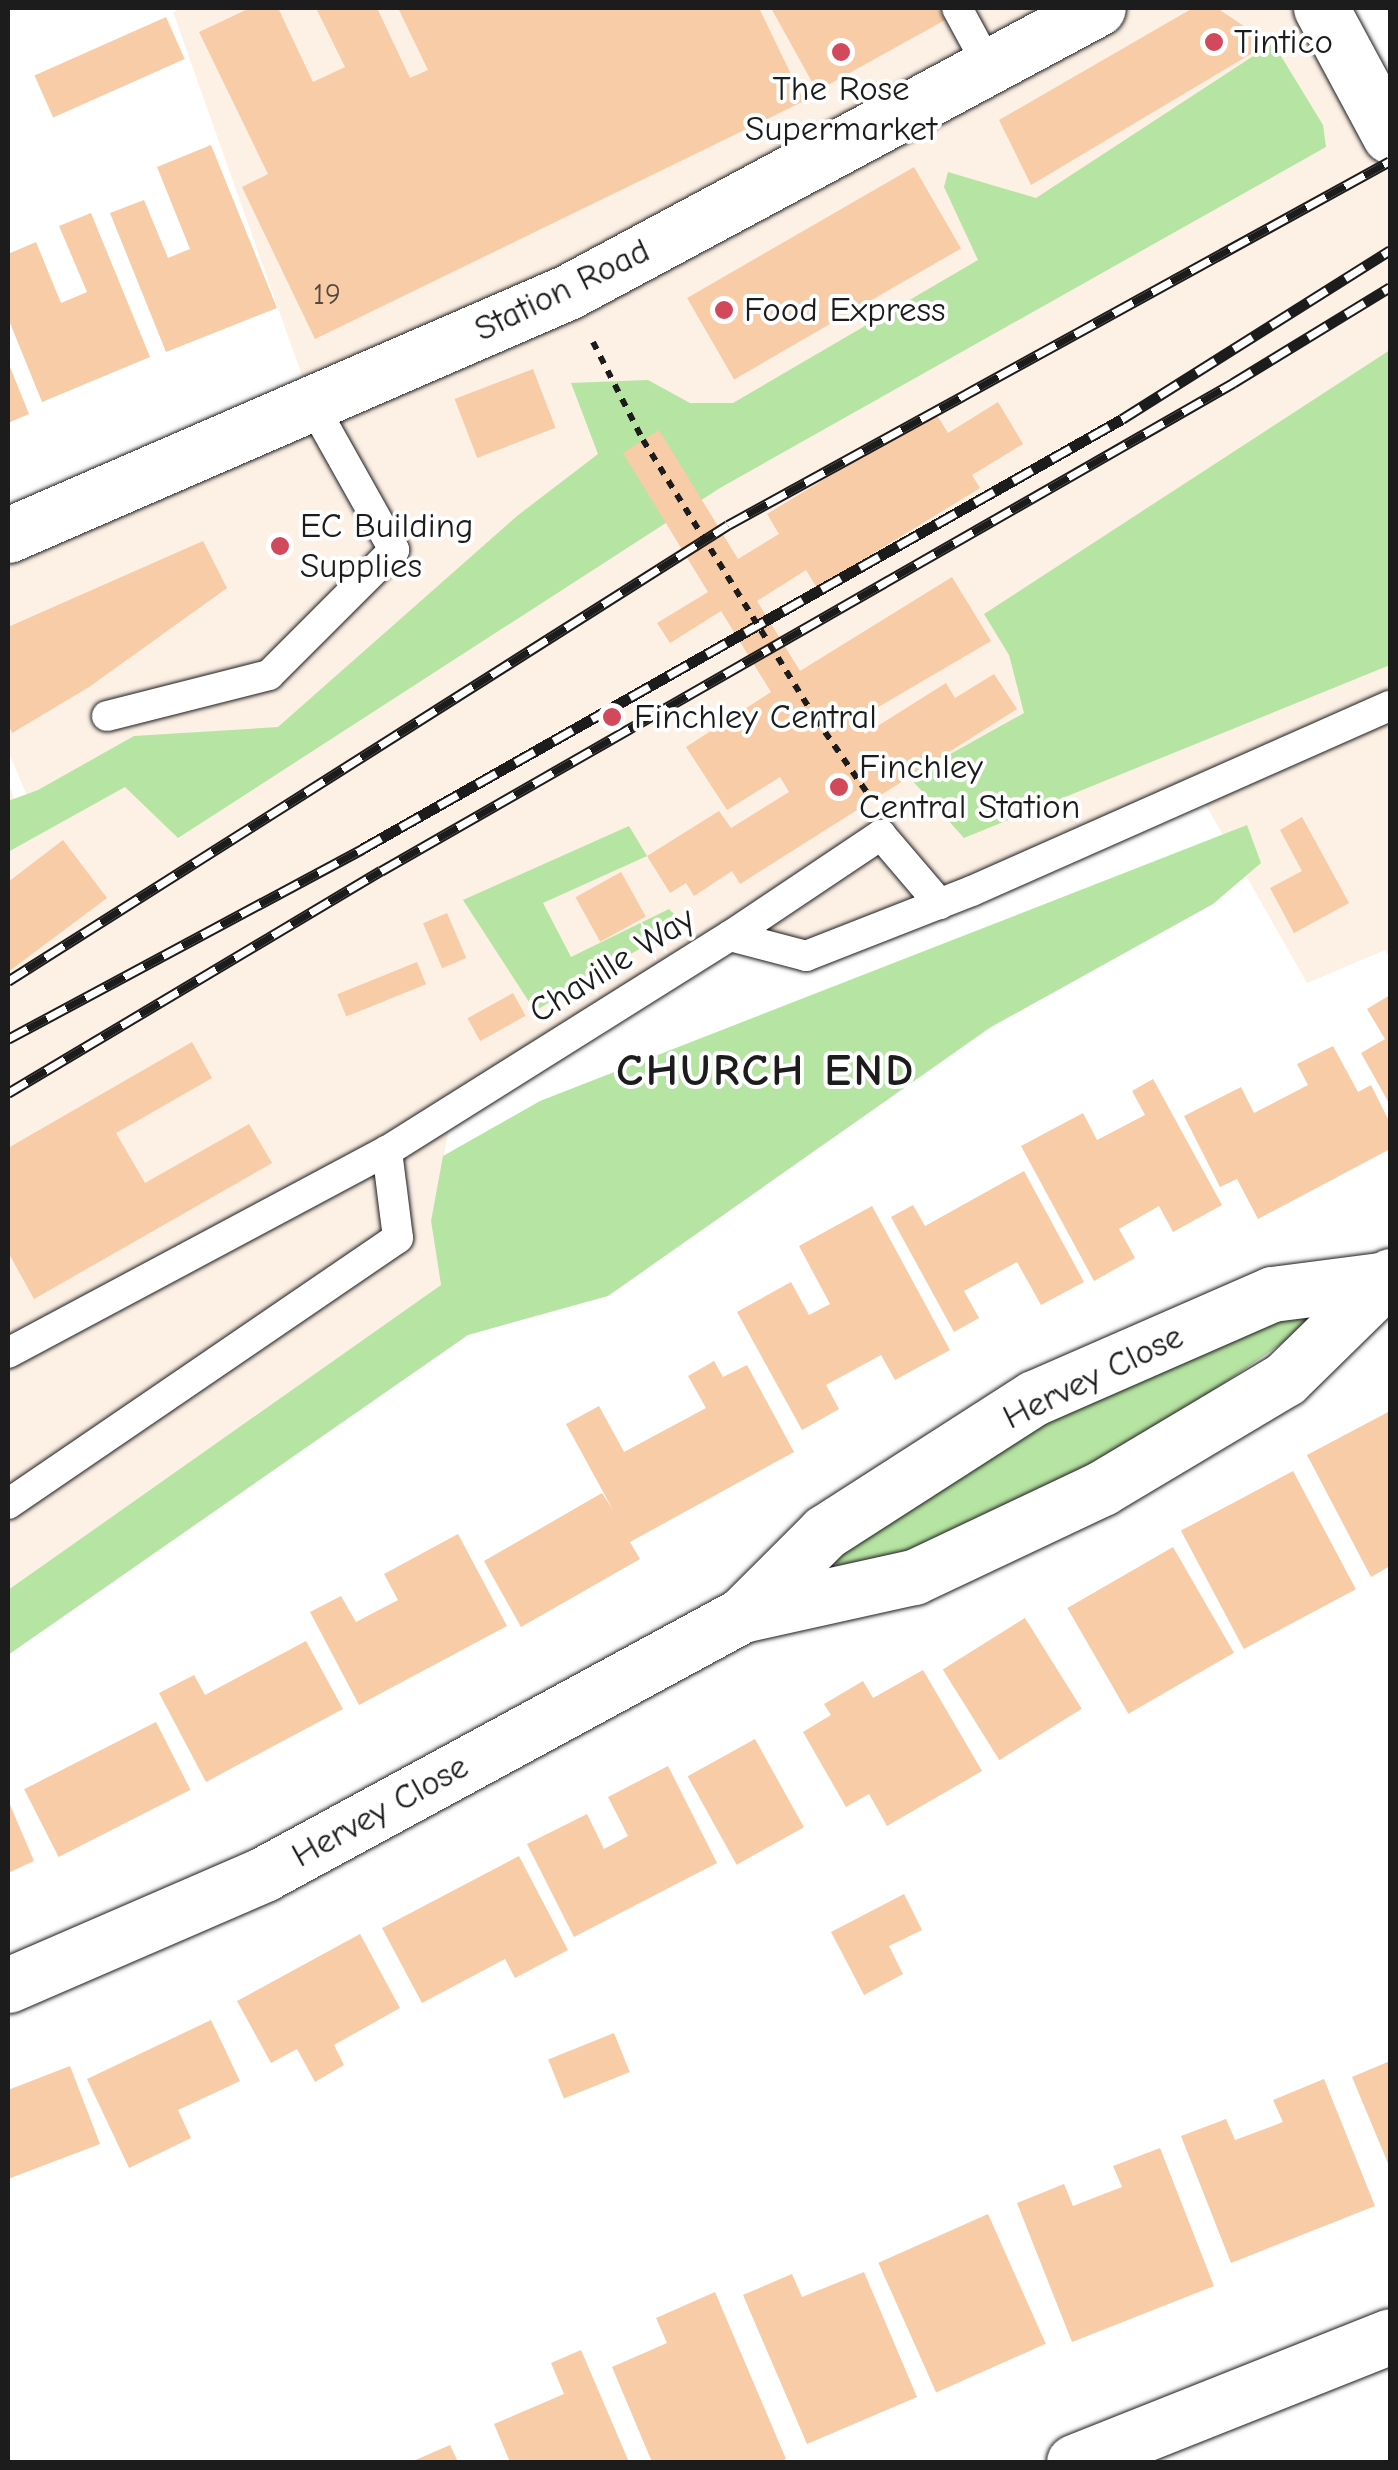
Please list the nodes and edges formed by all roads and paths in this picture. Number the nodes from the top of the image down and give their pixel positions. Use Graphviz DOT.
graph roads {
  1 [pos="957,8"];
  2 [pos="1098,8"];
  3 [pos="1334,29"];
  4 [pos="989,66"];
  5 [pos="1390,136"];
  6 [pos="568,292"];
  7 [pos="312,404"];
  8 [pos="8,535"];
  9 [pos="1390,706"];
  10 [pos="107,716"];
  11 [pos="872,800"];
  12 [pos="940,904"];
  13 [pos="730,936"];
  14 [pos="387,1151"];
  15 [pos="1386,1278"];
  16 [pos="8,1354"];
  17 [pos="8,1504"];
  18 [pos="742,1615"];
  19 [pos="8,1985"];
  20 [pos="1390,2336"];
  21 [pos="1074,2462"];
  1 -- 4 [label="lane"];
  2 -- 4 [label="street, Station Road"];
  3 -- 5 [label="street"];
  4 -- 6 [label="street, Station Road"];
  6 -- 7 [label="street, Station Road"];
  6 -- 11 [label="path, bridge"];
  7 -- 8 [label="street, Station Road"];
  7 -- 10 [label="lane"];
  9 -- 12 [label="lane, Chaville Way"];
  12 -- 13 [label="lane, Chaville Way"];
  12 -- 13 [label="lane"];
  13 -- 14 [label="lane, Chaville Way"];
  14 -- 16 [label="lane, Chaville Way"];
  14 -- 17 [label="lane"];
  15 -- 18 [label="street, Hervey Close"];
  15 -- 18 [label="street, Hervey Close"];
  18 -- 19 [label="street, Hervey Close"];
  20 -- 21 [label="street"];
}
